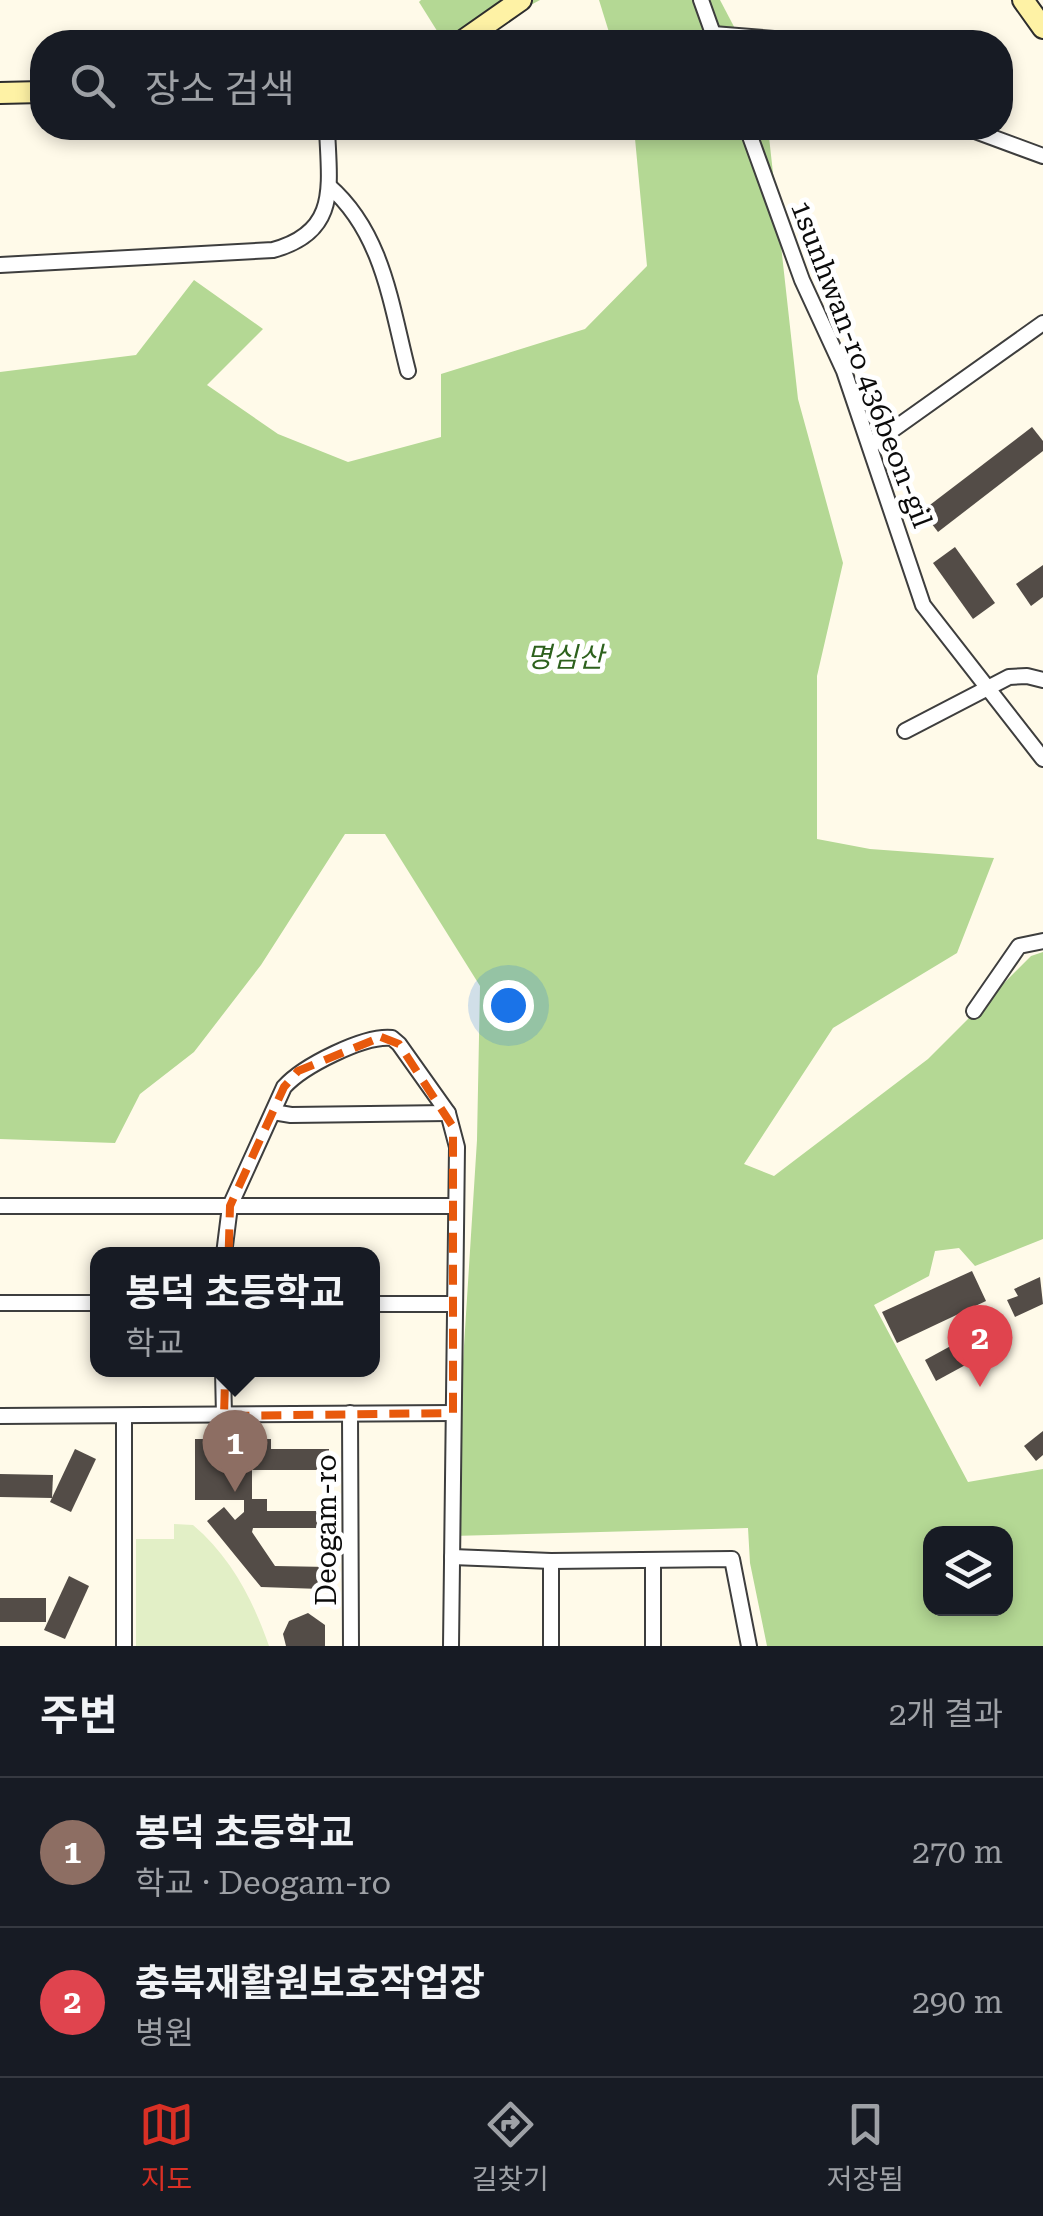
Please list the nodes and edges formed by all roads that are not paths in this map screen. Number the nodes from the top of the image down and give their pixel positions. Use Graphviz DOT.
graph roads {
  1 [pos="520,0"];
  2 [pos="701,0"];
  3 [pos="1023,0"];
  4 [pos="1043,28"];
  5 [pos="479,30"];
  6 [pos="712,30"];
  7 [pos="30,92"];
  8 [pos="0,93"];
  9 [pos="327,140"];
  10 [pos="751,140"];
  11 [pos="1000,140"];
  12 [pos="1043,156"];
  13 [pos="329,186"];
  14 [pos="0,264"];
  15 [pos="1043,323"];
  16 [pos="408,371"];
  17 [pos="870,446"];
  18 [pos="1043,680"];
  19 [pos="987,688"];
  20 [pos="906,732"];
  21 [pos="1043,759"];
  22 [pos="1043,941"];
  23 [pos="974,1011"];
  24 [pos="272,1112"];
  25 [pos="448,1114"];
  26 [pos="0,1206"];
  27 [pos="230,1206"];
  28 [pos="456,1206"];
  29 [pos="225,1247"];
  30 [pos="0,1302"];
  31 [pos="90,1303"];
  32 [pos="380,1304"];
  33 [pos="454,1304"];
  34 [pos="223,1377"];
  35 [pos="350,1413"];
  36 [pos="453,1413"];
  37 [pos="0,1416"];
  38 [pos="224,1416"];
  39 [pos="124,1417"];
  40 [pos="452,1558"];
  41 [pos="551,1561"];
  42 [pos="653,1561"];
  43 [pos="124,1646"];
  44 [pos="351,1646"];
  45 [pos="451,1646"];
  46 [pos="551,1646"];
  47 [pos="653,1646"];
  48 [pos="749,1646"];
  1 -- 5 [label="street"];
  2 -- 6 [label="street"];
  3 -- 4 [label="street"];
  7 -- 8 [label="street"];
  9 -- 13 [label="street"];
  10 -- 17 [label="street, 1sunhwan-ro 436beon-gil"];
  11 -- 12 [label="street"];
  13 -- 14 [label="street"];
  13 -- 16 [label="street"];
  15 -- 17 [label="street"];
  17 -- 19 [label="street, 1sunhwan-ro 436beon-gil"];
  18 -- 19 [label="street"];
  19 -- 20 [label="street"];
  19 -- 21 [label="street, 1sunhwan-ro 436beon-gil"];
  22 -- 23 [label="street"];
  24 -- 25 [label="street"];
  24 -- 25 [label="street"];
  24 -- 27 [label="street"];
  25 -- 28 [label="street"];
  26 -- 27 [label="street"];
  27 -- 28 [label="street"];
  27 -- 29 [label="street"];
  28 -- 33 [label="street"];
  30 -- 31 [label="street"];
  32 -- 33 [label="street"];
  33 -- 36 [label="street"];
  34 -- 38 [label="street"];
  35 -- 36 [label="street, Deogam-ro"];
  35 -- 38 [label="street, Deogam-ro"];
  35 -- 44 [label="street, Deogam-ro"];
  36 -- 40 [label="street"];
  37 -- 39 [label="street, Deogam-ro"];
  38 -- 39 [label="street, Deogam-ro"];
  39 -- 43 [label="street"];
  40 -- 41 [label="street"];
  40 -- 45 [label="street"];
  41 -- 42 [label="street"];
  41 -- 46 [label="street"];
  42 -- 47 [label="street"];
  42 -- 48 [label="street"];
}
